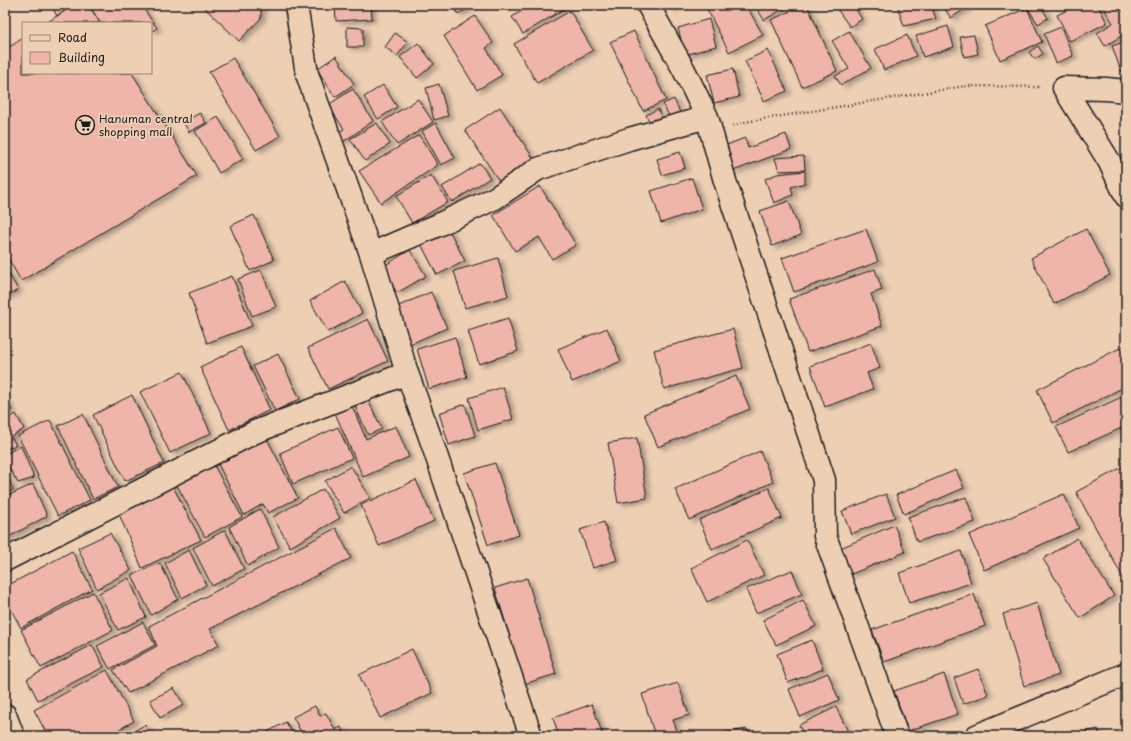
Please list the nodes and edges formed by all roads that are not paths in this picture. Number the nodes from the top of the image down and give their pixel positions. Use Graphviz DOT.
graph roads {
  1 [pos="296,5"];
  2 [pos="648,5"];
  3 [pos="1126,90"];
  4 [pos="710,125"];
  5 [pos="1126,196"];
  6 [pos="371,254"];
  7 [pos="406,373"];
  8 [pos="5,560"];
  9 [pos="1126,674"];
  10 [pos="5,715"];
  11 [pos="13,736"];
  12 [pos="531,736"];
  13 [pos="897,736"];
  14 [pos="976,736"];
  1 -- 6 [label="street"];
  2 -- 4 [label="street"];
  3 -- 5 [label="street"];
  4 -- 6 [label="street"];
  4 -- 13 [label="street"];
  6 -- 7 [label="street"];
  7 -- 8 [label="street"];
  7 -- 12 [label="street"];
  9 -- 14 [label="street"];
  10 -- 11 [label="street"];
}
